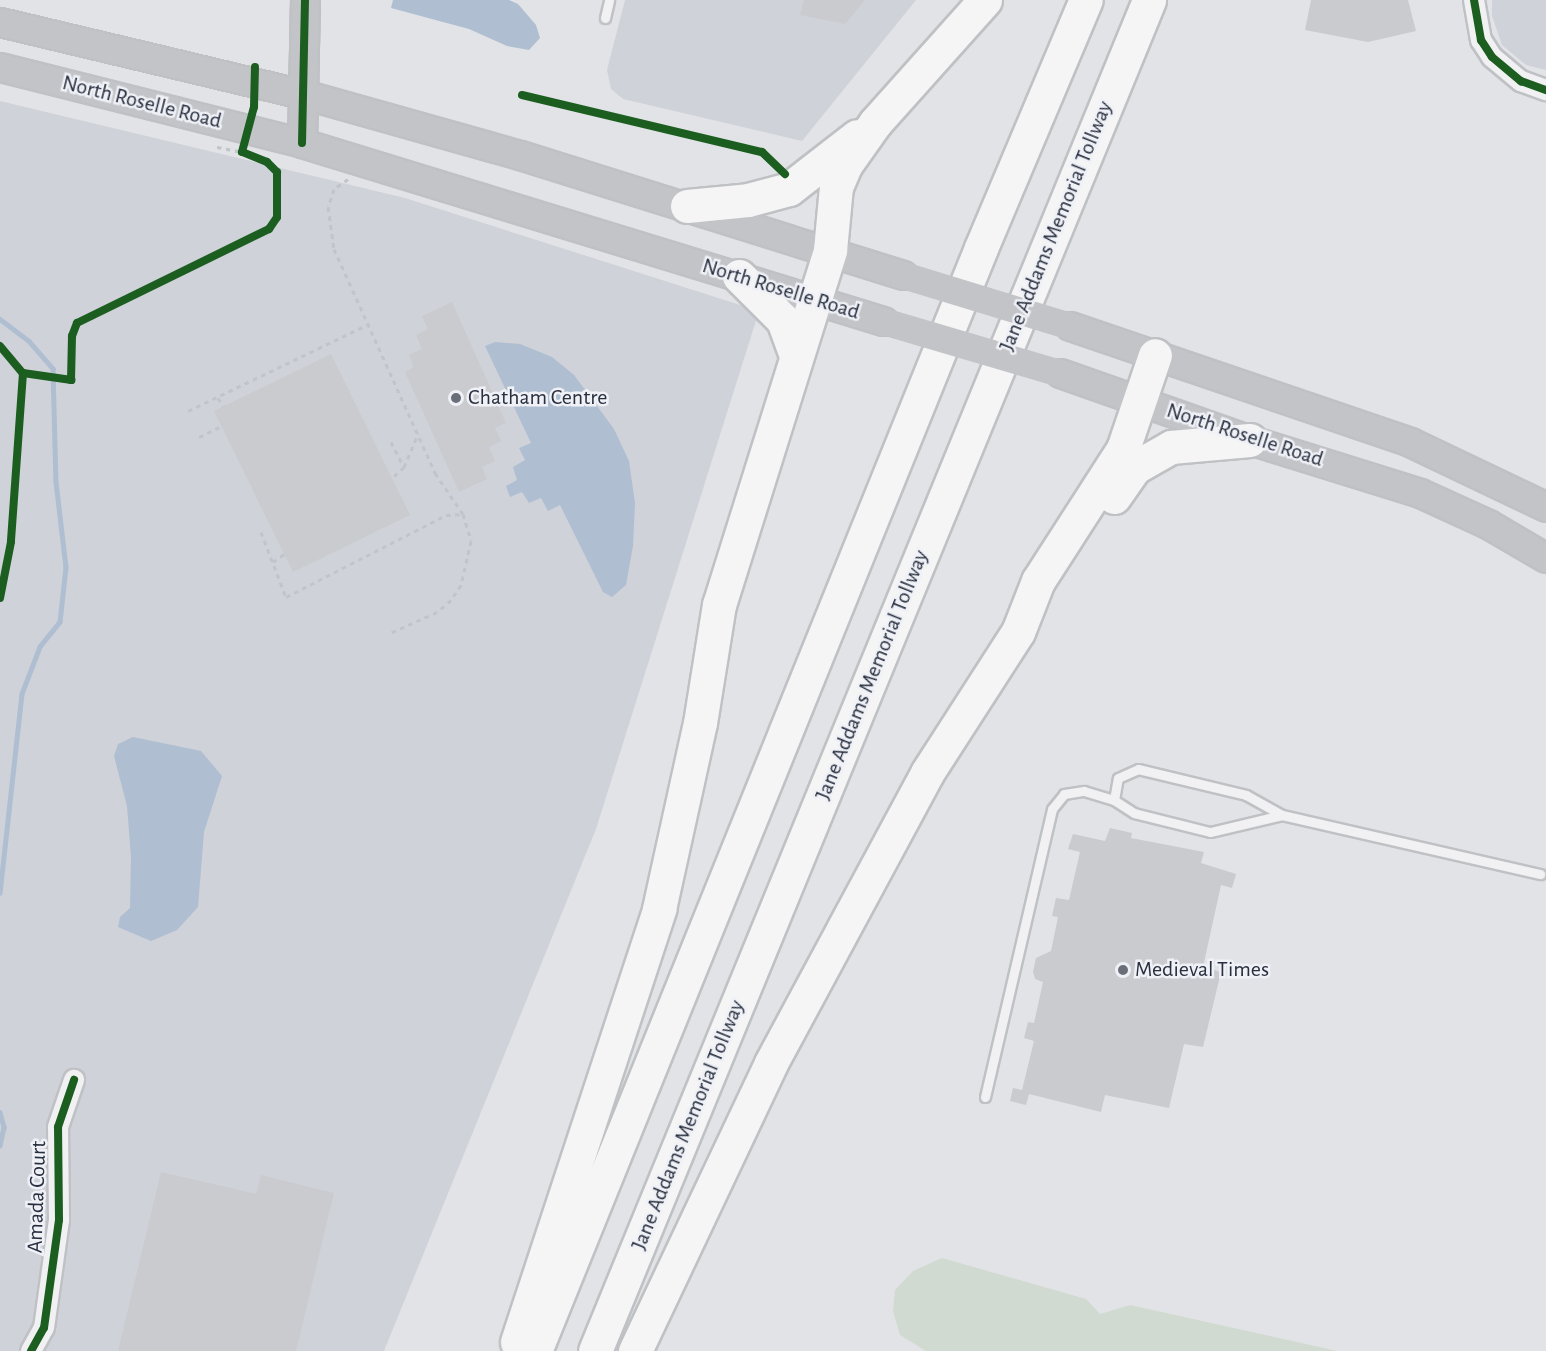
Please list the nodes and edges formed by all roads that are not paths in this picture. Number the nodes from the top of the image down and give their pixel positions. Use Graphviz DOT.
graph roads {
  1 [pos="305,0"];
  2 [pos="609,0"];
  3 [pos="985,0"];
  4 [pos="1086,0"];
  5 [pos="1149,0"];
  6 [pos="1474,0"];
  7 [pos="605,18"];
  8 [pos="0,22"];
  9 [pos="0,67"];
  10 [pos="1546,90"];
  11 [pos="303,94"];
  12 [pos="875,123"];
  13 [pos="302,143"];
  14 [pos="687,206"];
  15 [pos="830,250"];
  16 [pos="739,276"];
  17 [pos="814,299"];
  18 [pos="1155,355"];
  19 [pos="796,356"];
  20 [pos="1141,401"];
  21 [pos="1250,440"];
  22 [pos="1546,507"];
  23 [pos="1546,558"];
  24 [pos="1018,632"];
  25 [pos="1114,800"];
  26 [pos="1282,815"];
  27 [pos="1540,874"];
  28 [pos="74,1080"];
  29 [pos="985,1097"];
  30 [pos="31,1351"];
  31 [pos="514,1351"];
  32 [pos="535,1351"];
  33 [pos="595,1351"];
  34 [pos="635,1351"];
  1 -- 11 [label="main road"];
  2 -- 7 [label="lane"];
  3 -- 12 [label="highway"];
  4 -- 32 [label="highway"];
  5 -- 33 [label="highway, Jane Addams Memorial Tollway"];
  6 -- 10 [label="street"];
  8 -- 11 [label="main road, North Roselle Road"];
  9 -- 13 [label="main road, North Roselle Road"];
  11 -- 13 [label="main road"];
  11 -- 14 [label="main road, North Roselle Road"];
  12 -- 14 [label="highway"];
  12 -- 15 [label="highway"];
  13 -- 16 [label="main road, North Roselle Road"];
  14 -- 15 [label="main road, North Roselle Road"];
  15 -- 17 [label="highway"];
  15 -- 18 [label="main road, North Roselle Road, bridge"];
  16 -- 17 [label="main road, North Roselle Road"];
  16 -- 19 [label="highway"];
  17 -- 19 [label="highway"];
  17 -- 20 [label="main road, North Roselle Road, bridge"];
  18 -- 20 [label="highway"];
  18 -- 22 [label="main road, North Roselle Road"];
  19 -- 31 [label="highway"];
  20 -- 21 [label="main road, North Roselle Road"];
  20 -- 24 [label="highway"];
  21 -- 23 [label="main road, North Roselle Road"];
  21 -- 24 [label="highway"];
  24 -- 34 [label="highway"];
  25 -- 26 [label="lane"];
  25 -- 26 [label="lane"];
  25 -- 29 [label="lane"];
  26 -- 27 [label="lane"];
  28 -- 30 [label="street, Amada Court"];
}
